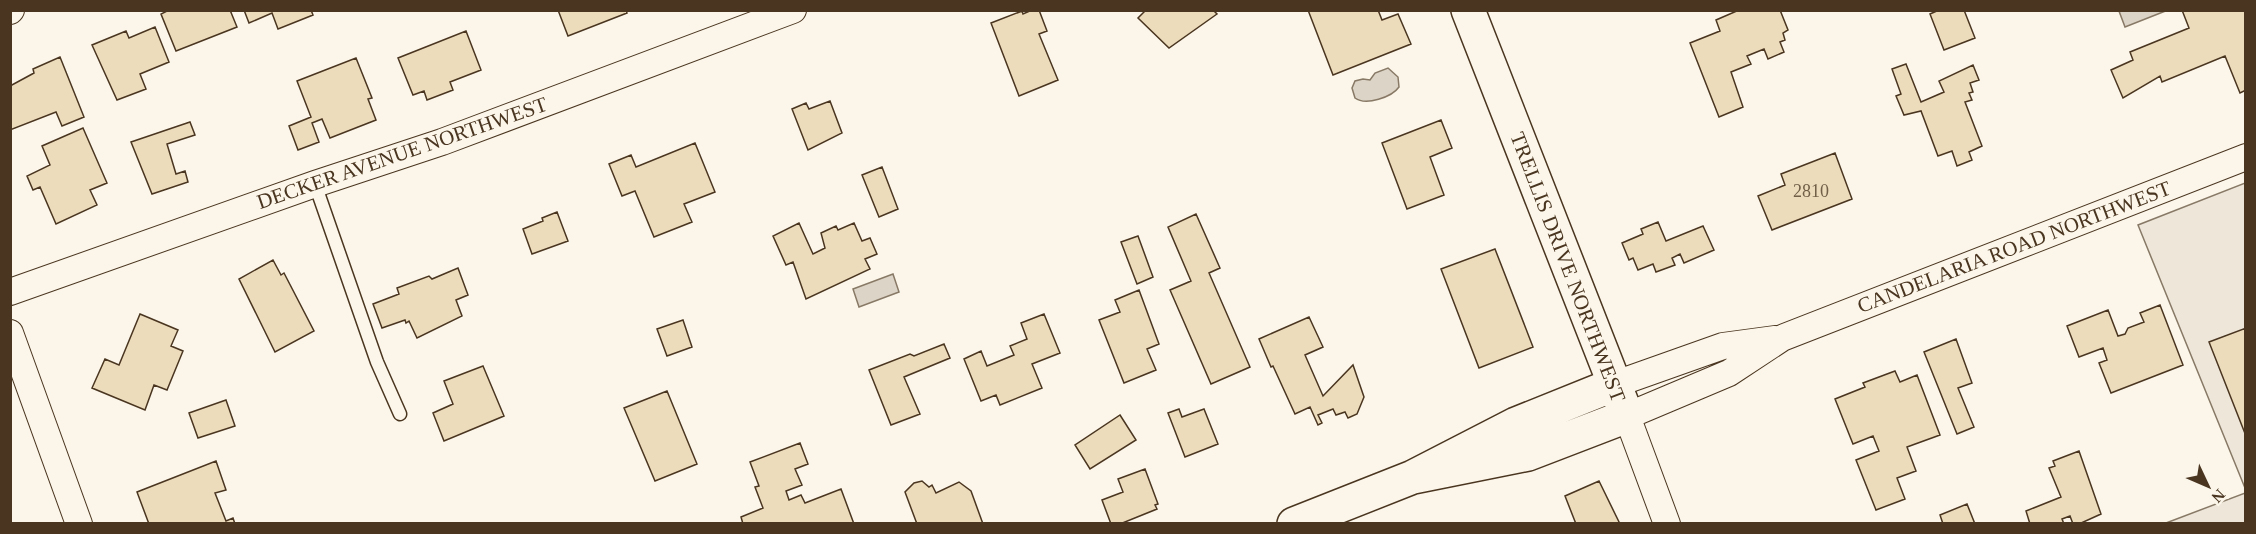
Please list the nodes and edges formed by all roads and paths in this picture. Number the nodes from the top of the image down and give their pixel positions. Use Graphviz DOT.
graph roads {
  1 [pos="793,10"];
  2 [pos="1468,10"];
  3 [pos="2246,158"];
  4 [pos="315,184"];
  5 [pos="10,292"];
  6 [pos="10,333"];
  7 [pos="1782,338"];
  8 [pos="1613,385"];
  9 [pos="400,414"];
  10 [pos="1627,416"];
  11 [pos="1413,477"];
  12 [pos="79,524"];
  13 [pos="1294,524"];
  14 [pos="1667,524"];
  1 -- 4 [label="street, DECKER AVENUE NORTHWEST"];
  2 -- 8 [label="street, TRELLIS DRIVE NORTHWEST"];
  3 -- 7 [label="street, CANDELARIA ROAD NORTHWEST"];
  4 -- 5 [label="street, DECKER AVENUE NORTHWEST"];
  4 -- 9 [label="lane"];
  6 -- 12 [label="street"];
  7 -- 8 [label="street, CANDELARIA ROAD NORTHWEST"];
  7 -- 10 [label="street, CANDELARIA ROAD NORTHWEST"];
  8 -- 10 [label="street, TRELLIS DRIVE NORTHWEST"];
  8 -- 11 [label="street, CANDELARIA ROAD NORTHWEST"];
  10 -- 11 [label="street, CANDELARIA ROAD NORTHWEST"];
  10 -- 14 [label="street, TRELLIS DRIVE NORTHWEST"];
  11 -- 13 [label="street, CANDELARIA ROAD NORTHWEST"];
}
